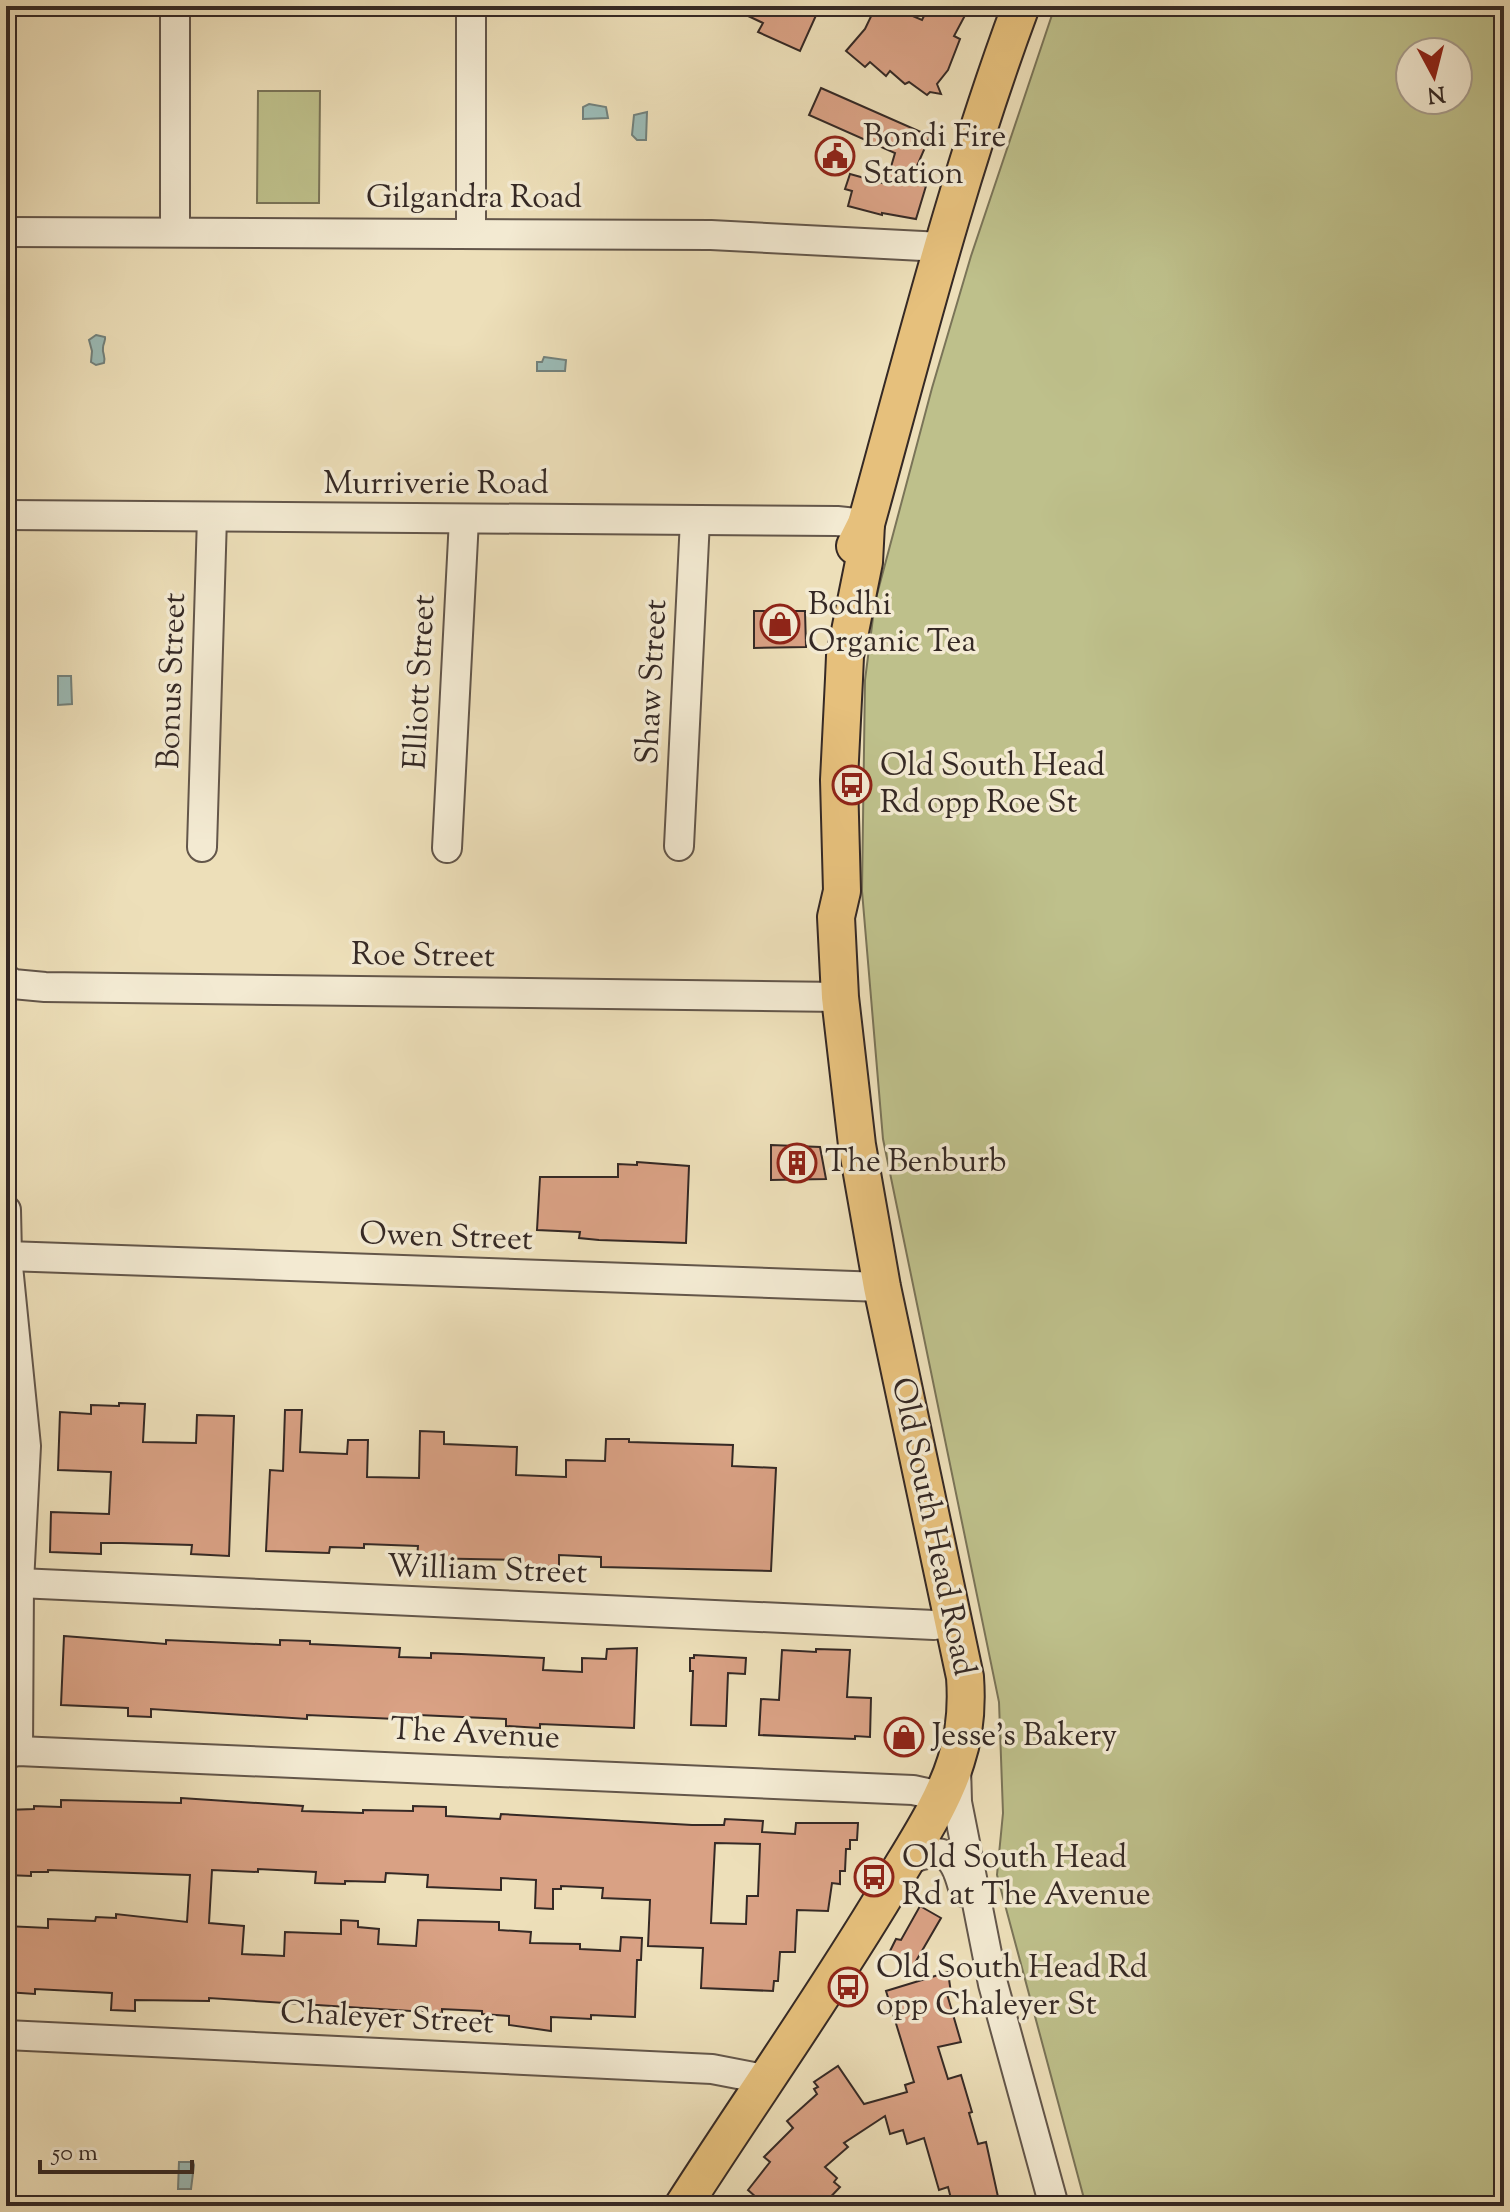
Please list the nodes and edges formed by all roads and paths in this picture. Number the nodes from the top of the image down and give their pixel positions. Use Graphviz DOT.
graph roads {
  1 [pos="175,6"];
  2 [pos="471,6"];
  3 [pos="1021,6"];
  4 [pos="6,232"];
  5 [pos="175,232"];
  6 [pos="471,232"];
  7 [pos="942,247"];
  8 [pos="6,515"];
  9 [pos="212,517"];
  10 [pos="464,519"];
  11 [pos="695,520"];
  12 [pos="866,524"];
  13 [pos="679,846"];
  14 [pos="202,847"];
  15 [pos="447,848"];
  16 [pos="18,983"];
  17 [pos="840,997"];
  18 [pos="6,1210"];
  19 [pos="7,1256"];
  20 [pos="882,1287"];
  21 [pos="16,1446"];
  22 [pos="19,1583"];
  23 [pos="952,1621"];
  24 [pos="12,1753"];
  25 [pos="956,1761"];
  26 [pos="941,1796"];
  27 [pos="905,1861"];
  28 [pos="993,1984"];
  29 [pos="6,2035"];
  30 [pos="764,2079"];
  31 [pos="683,2206"];
  32 [pos="1054,2206"];
  1 -- 5 [label="street"];
  2 -- 6 [label="street"];
  3 -- 7 [label="main road, Old South Head Road"];
  4 -- 5 [label="street, Gilgandra Road"];
  5 -- 6 [label="street, Gilgandra Road"];
  6 -- 7 [label="street, Gilgandra Road"];
  7 -- 12 [label="main road, Old South Head Road"];
  8 -- 9 [label="street, Murriverie Road"];
  9 -- 10 [label="street, Murriverie Road"];
  9 -- 14 [label="street, Bonus Street"];
  10 -- 11 [label="street, Murriverie Road"];
  10 -- 15 [label="street, Elliott Street"];
  11 -- 12 [label="street, Murriverie Road"];
  11 -- 13 [label="street, Shaw Street"];
  12 -- 17 [label="main road, Old South Head Road"];
  16 -- 17 [label="street, Roe Street"];
  17 -- 20 [label="main road, Old South Head Road"];
  18 -- 19 [label="street"];
  19 -- 20 [label="street, Owen Street"];
  19 -- 21 [label="street"];
  20 -- 23 [label="main road, Old South Head Road"];
  21 -- 22 [label="street"];
  22 -- 23 [label="street, William Street"];
  22 -- 24 [label="street"];
  23 -- 25 [label="main road, Old South Head Road"];
  24 -- 26 [label="street, The Avenue"];
  25 -- 26 [label="main road, Old South Head Road"];
  25 -- 28 [label="street"];
  26 -- 27 [label="main road, Old South Head Road"];
  27 -- 28 [label="street"];
  27 -- 30 [label="main road, Old South Head Road"];
  28 -- 32 [label="street"];
  29 -- 30 [label="street, Chaleyer Street"];
  30 -- 31 [label="main road, Old South Head Road"];
}
